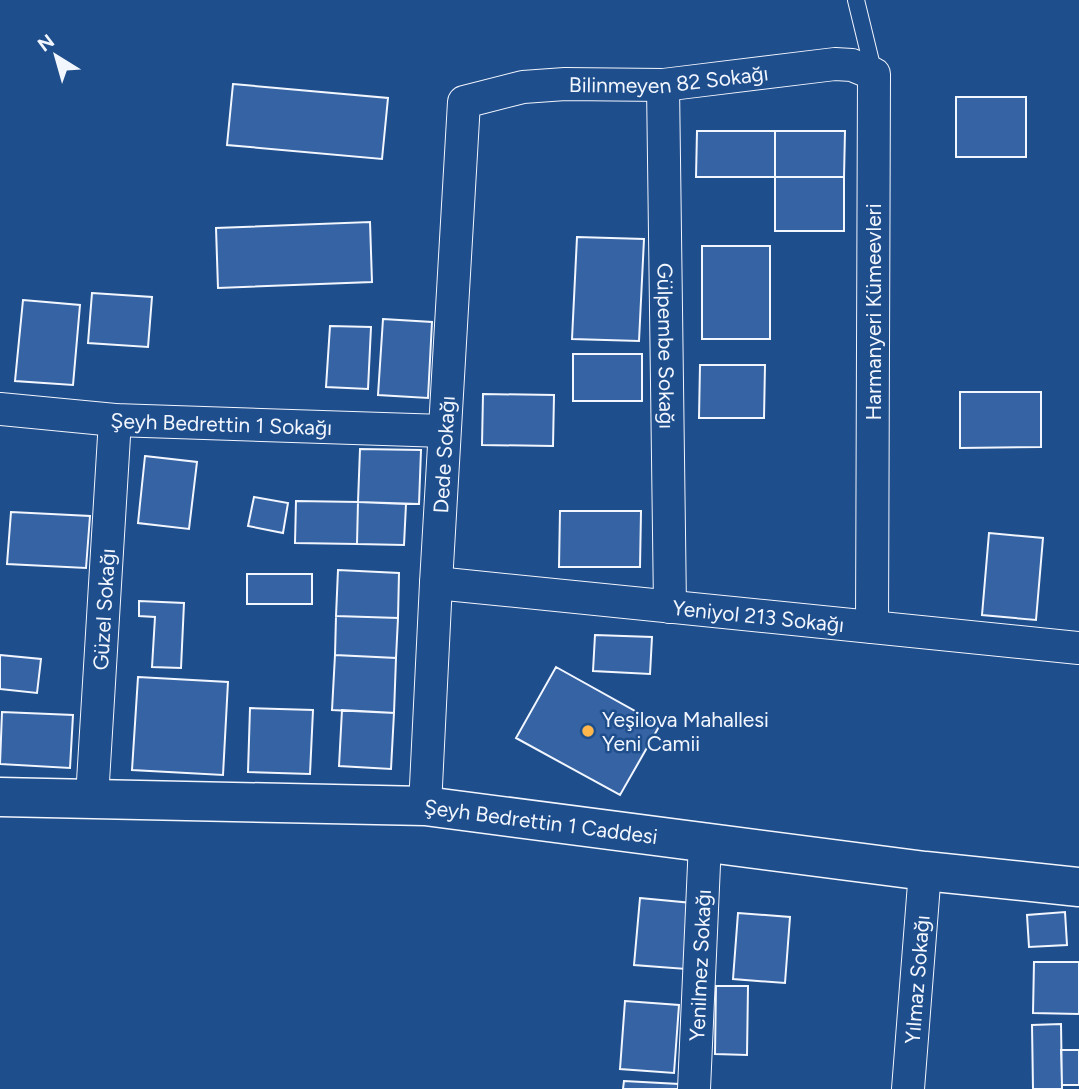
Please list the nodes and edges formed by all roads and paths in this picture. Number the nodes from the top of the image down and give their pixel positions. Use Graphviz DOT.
graph roads {
  1 [pos="856,0"];
  2 [pos="874,74"];
  3 [pos="663,85"];
  4 [pos="464,103"];
  5 [pos="0,409"];
  6 [pos="116,420"];
  7 [pos="444,431"];
  8 [pos="436,583"];
  9 [pos="670,607"];
  10 [pos="872,627"];
  11 [pos="1079,648"];
  12 [pos="0,797"];
  13 [pos="92,798"];
  14 [pos="425,806"];
  15 [pos="705,842"];
  16 [pos="925,871"];
  17 [pos="1079,887"];
  18 [pos="694,1089"];
  19 [pos="908,1089"];
  1 -- 2 [label="lane, Harmanyeri Kümeevleri"];
  2 -- 3 [label="street, Bilinmeyen 82 Sokağı"];
  2 -- 10 [label="street, Harmanyeri Kümeevleri"];
  3 -- 4 [label="street, Bilinmeyen 82 Sokağı"];
  3 -- 9 [label="street, Gülpembe Sokağı"];
  4 -- 7 [label="street, Dede Sokağı"];
  5 -- 6 [label="street, Şeyh Bedrettin 1 Sokağı"];
  6 -- 7 [label="street, Şeyh Bedrettin 1 Sokağı"];
  6 -- 13 [label="street, Güzel Sokağı"];
  7 -- 8 [label="street, Dede Sokağı"];
  8 -- 9 [label="street, Yeniyol 213 Sokağı"];
  8 -- 14 [label="street, Dede Sokağı"];
  9 -- 10 [label="street, Yeniyol 213 Sokağı"];
  10 -- 11 [label="street, Yeniyol 213 Sokağı"];
  12 -- 13 [label="street, Şeyh Bedrettin 1 Caddesi"];
  13 -- 14 [label="street, Şeyh Bedrettin 1 Caddesi"];
  14 -- 15 [label="street, Şeyh Bedrettin 1 Caddesi"];
  15 -- 16 [label="street, Şeyh Bedrettin 1 Caddesi"];
  15 -- 18 [label="street, Yenilmez Sokağı"];
  16 -- 17 [label="street, Şeyh Bedrettin 1 Caddesi"];
  16 -- 19 [label="street, Yılmaz Sokağı"];
}
